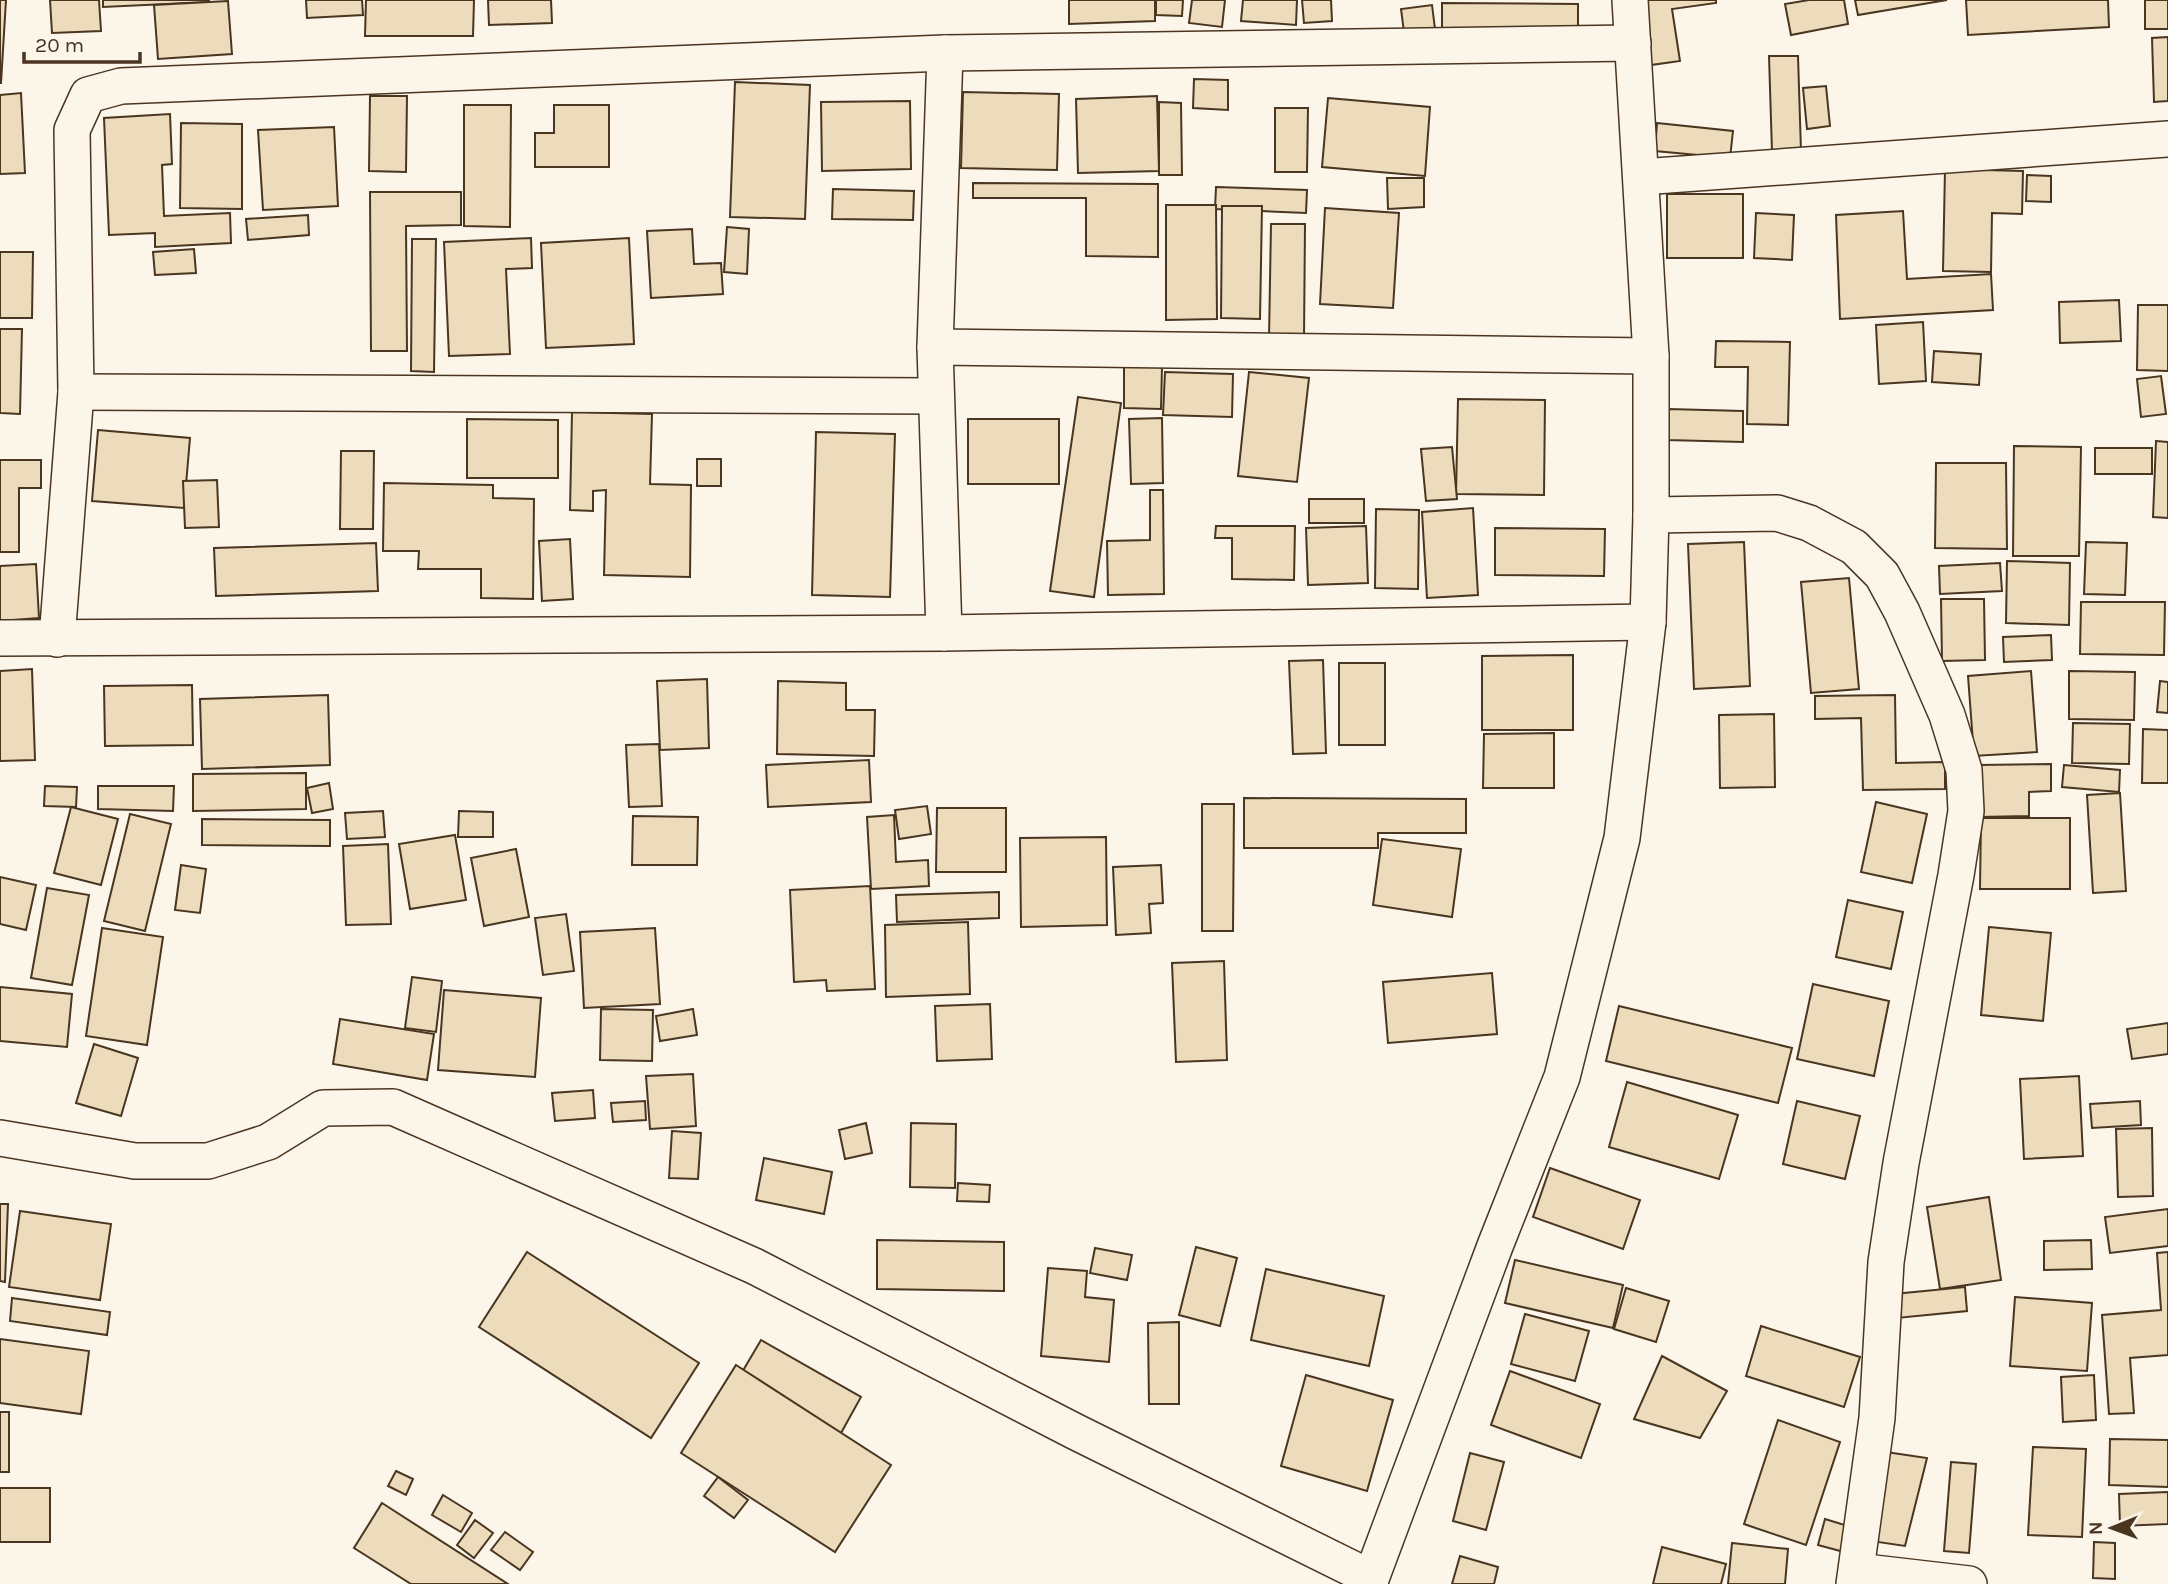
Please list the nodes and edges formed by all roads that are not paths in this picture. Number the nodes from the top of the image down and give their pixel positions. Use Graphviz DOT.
graph roads {
  1 [pos="1630,0"];
  2 [pos="1633,43"];
  3 [pos="945,53"];
  4 [pos="2168,139"];
  5 [pos="1641,177"];
  6 [pos="935,347"];
  7 [pos="1651,356"];
  8 [pos="76,392"];
  9 [pos="936,396"];
  10 [pos="1651,515"];
  11 [pos="1648,622"];
  12 [pos="944,634"];
  13 [pos="0,638"];
  14 [pos="57,639"];
  15 [pos="0,1138"];
  16 [pos="1855,1577"];
  17 [pos="1370,1581"];
  18 [pos="1969,1584"];
  1 -- 2 [label="street"];
  2 -- 3 [label="street"];
  2 -- 5 [label="street"];
  3 -- 6 [label="street"];
  3 -- 8 [label="street"];
  4 -- 5 [label="street"];
  5 -- 7 [label="street"];
  6 -- 7 [label="street"];
  6 -- 9 [label="street"];
  7 -- 10 [label="street"];
  8 -- 9 [label="street"];
  8 -- 14 [label="street"];
  9 -- 12 [label="street"];
  10 -- 11 [label="street"];
  10 -- 16 [label="street"];
  11 -- 12 [label="street"];
  11 -- 17 [label="street"];
  12 -- 14 [label="street"];
  13 -- 14 [label="street"];
  15 -- 17 [label="street"];
  16 -- 18 [label="street"];
}
